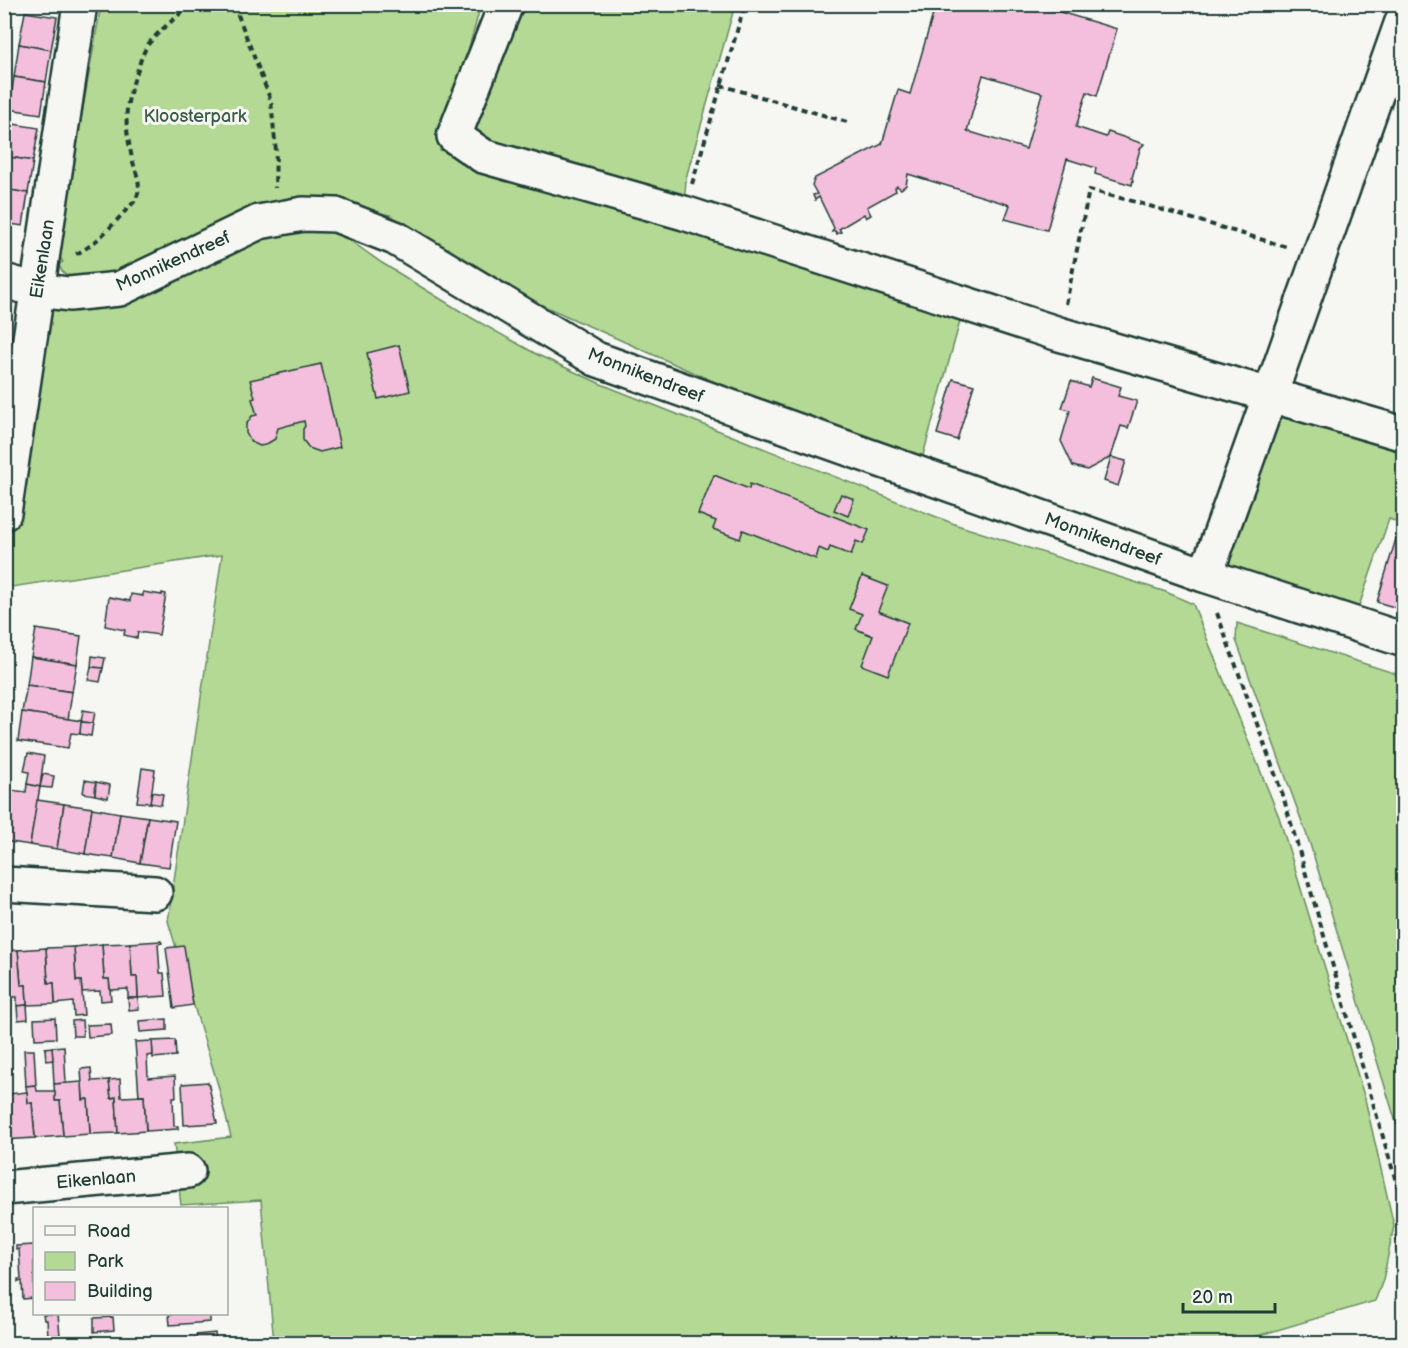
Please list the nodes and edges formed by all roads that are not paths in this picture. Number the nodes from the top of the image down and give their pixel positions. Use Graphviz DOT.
graph roads {
  1 [pos="80,4"];
  2 [pos="506,4"];
  3 [pos="1404,16"];
  4 [pos="40,275"];
  5 [pos="4,282"];
  6 [pos="14,385"];
  7 [pos="1270,395"];
  8 [pos="1404,434"];
  9 [pos="6,494"];
  10 [pos="1204,574"];
  11 [pos="1404,640"];
  12 [pos="4,884"];
  13 [pos="155,893"];
  14 [pos="188,1171"];
  15 [pos="4,1188"];
  1 -- 4 [label="street, Eikenlaan"];
  2 -- 7 [label="street"];
  3 -- 7 [label="street"];
  4 -- 5 [label="street, Monnikendreef"];
  4 -- 6 [label="street, Eikenlaan"];
  4 -- 10 [label="street, Monnikendreef"];
  6 -- 9 [label="street, Eikenlaan"];
  7 -- 8 [label="street"];
  7 -- 10 [label="street"];
  10 -- 11 [label="street, Monnikendreef"];
  12 -- 13 [label="street"];
  14 -- 15 [label="street, Eikenlaan"];
}
